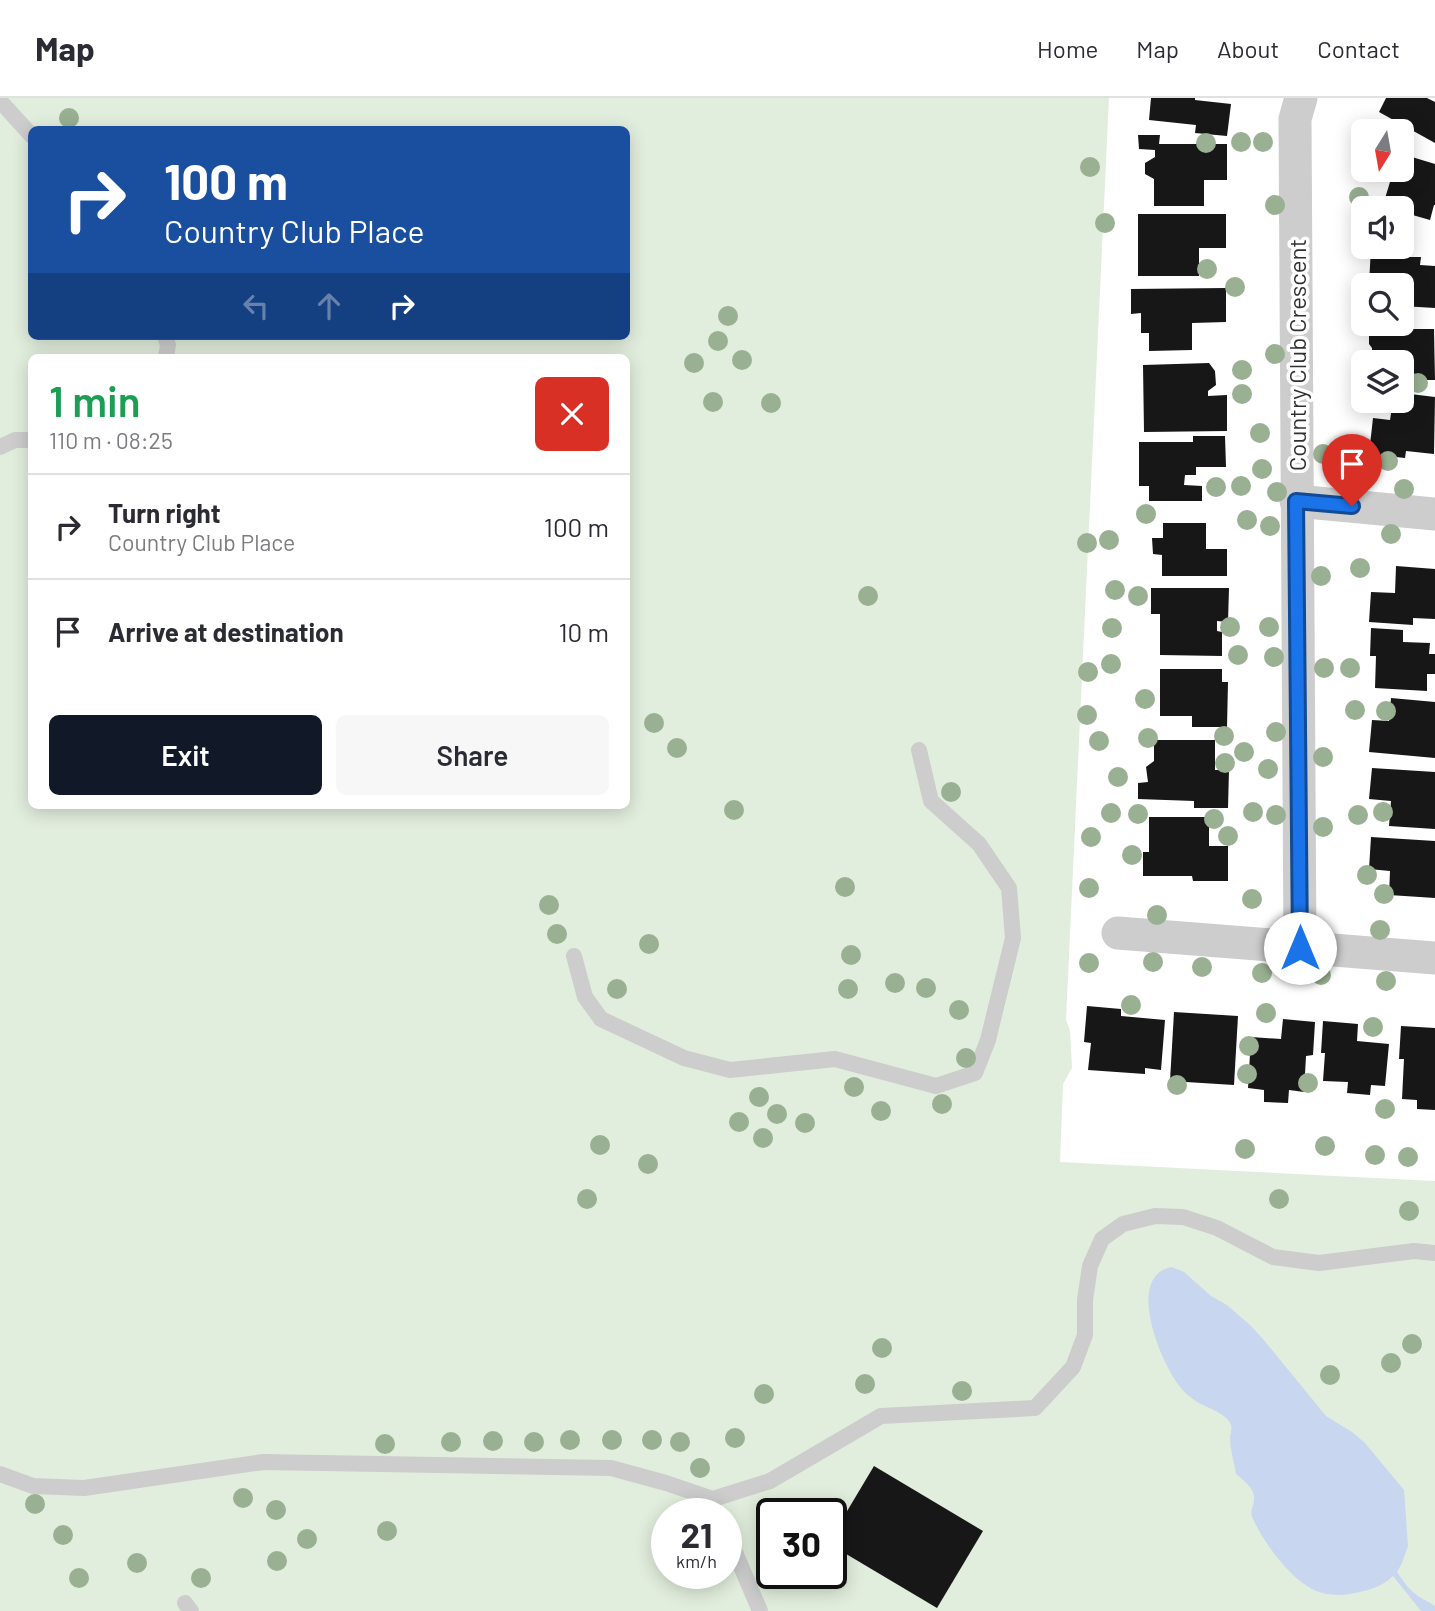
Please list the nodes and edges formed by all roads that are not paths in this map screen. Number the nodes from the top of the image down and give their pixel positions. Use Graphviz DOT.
graph roads {
  1 [pos="1301,98"];
  2 [pos="0,101"];
  3 [pos="28,132"];
  4 [pos="28,440"];
  5 [pos="0,447"];
  6 [pos="1296,501"];
  7 [pos="1435,514"];
  8 [pos="919,750"];
  9 [pos="1118,933"];
  10 [pos="1300,948"];
  11 [pos="574,956"];
  12 [pos="1435,958"];
  13 [pos="1435,1253"];
  14 [pos="0,1474"];
  15 [pos="697,1498"];
  16 [pos="735,1498"];
  17 [pos="742,1568"];
  18 [pos="761,1611"];
  1 -- 6 [label="street, Country Club Crescent"];
  2 -- 3 [label="lane"];
  4 -- 5 [label="lane"];
  6 -- 7 [label="street"];
  6 -- 10 [label="street, Country Club Crescent"];
  8 -- 11 [label="lane"];
  9 -- 10 [label="street"];
  10 -- 12 [label="street"];
  13 -- 16 [label="lane"];
  14 -- 15 [label="lane"];
  17 -- 18 [label="lane"];
}
